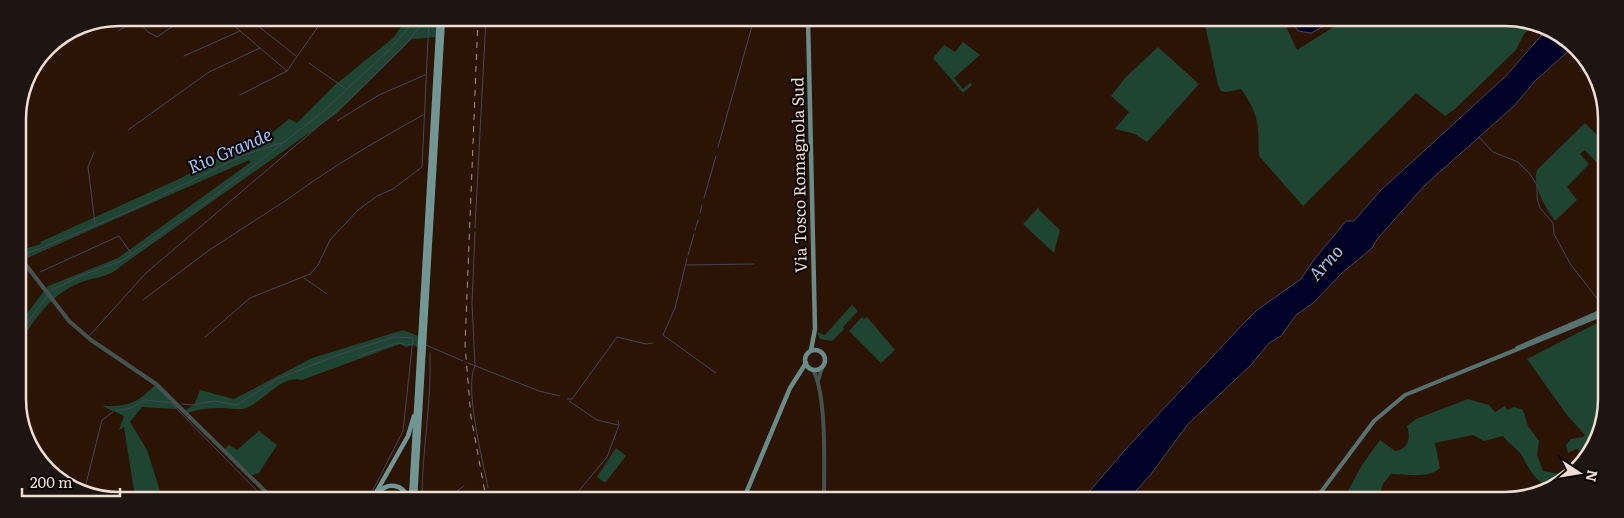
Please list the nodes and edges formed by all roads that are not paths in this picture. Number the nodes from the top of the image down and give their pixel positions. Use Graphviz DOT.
graph roads {
  1 [pos="440,26"];
  2 [pos="440,26"];
  3 [pos="808,26"];
  4 [pos="26,266"];
  5 [pos="1598,315"];
  6 [pos="815,329"];
  7 [pos="811,350"];
  8 [pos="819,350"];
  9 [pos="806,363"];
  10 [pos="822,368"];
  11 [pos="812,369"];
  12 [pos="795,378"];
  13 [pos="818,380"];
  14 [pos="417,397"];
  15 [pos="266,492"];
  16 [pos="377,492"];
  17 [pos="378,492"];
  18 [pos="404,492"];
  19 [pos="411,492"];
  20 [pos="411,492"];
  21 [pos="747,492"];
  22 [pos="824,492"];
  23 [pos="1320,492"];
  1 -- 14 [label="highway"];
  2 -- 19 [label="highway"];
  3 -- 6 [label="main road, Via Tosco Romagnola Sud"];
  4 -- 15 [label="street"];
  5 -- 23 [label="main road"];
  6 -- 7 [label="main road, Via Tosco Romagnola Sud"];
  6 -- 8 [label="main road, Via Tosco Romagnola Sud"];
  7 -- 8 [label="main road"];
  7 -- 9 [label="main road"];
  8 -- 10 [label="main road"];
  9 -- 11 [label="main road"];
  9 -- 12 [label="main road"];
  10 -- 11 [label="main road"];
  10 -- 13 [label="street"];
  11 -- 12 [label="main road"];
  11 -- 13 [label="street"];
  12 -- 21 [label="main road"];
  13 -- 22 [label="street"];
  14 -- 16 [label="highway"];
  14 -- 20 [label="highway"];
  17 -- 18 [label="highway"];
}
